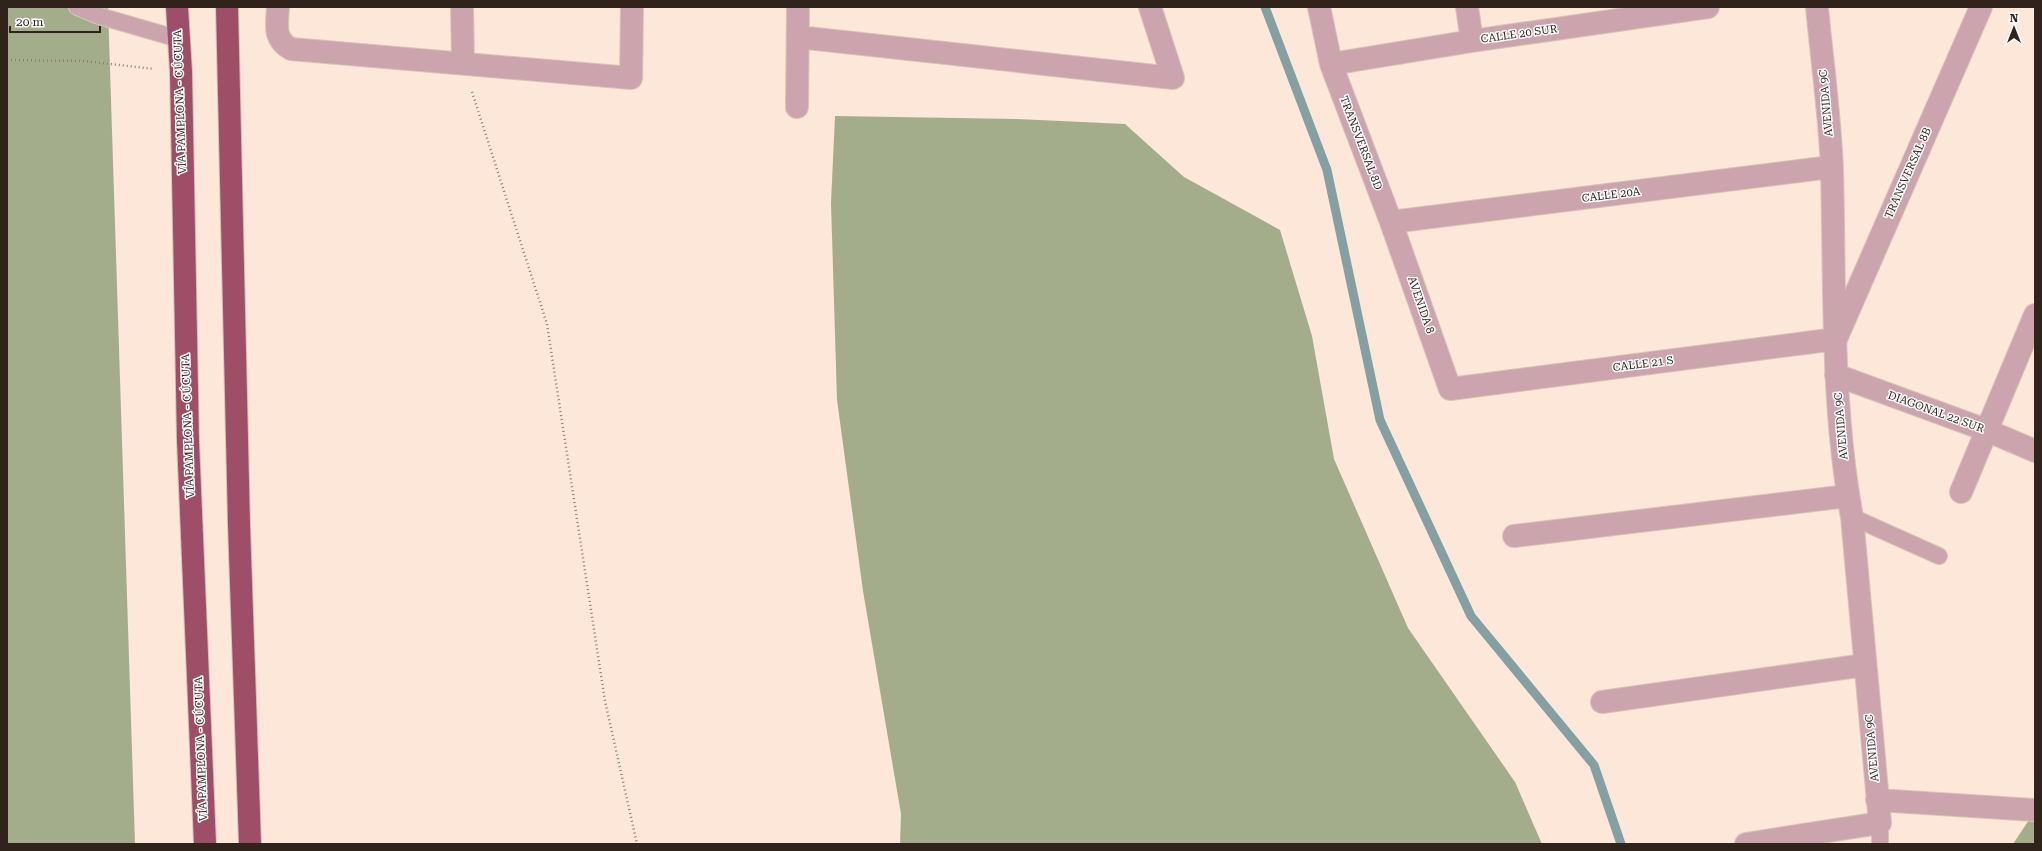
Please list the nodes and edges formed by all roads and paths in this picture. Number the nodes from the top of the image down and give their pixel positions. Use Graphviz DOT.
graph roads {
  1 [pos="77,7"];
  2 [pos="177,7"];
  3 [pos="227,7"];
  4 [pos="278,7"];
  5 [pos="462,7"];
  6 [pos="632,7"];
  7 [pos="798,7"];
  8 [pos="1150,7"];
  9 [pos="1319,7"];
  10 [pos="1467,7"];
  11 [pos="1708,7"];
  12 [pos="1817,7"];
  13 [pos="1981,7"];
  14 [pos="1606,14"];
  15 [pos="798,37"];
  16 [pos="179,39"];
  17 [pos="1472,41"];
  18 [pos="7,60"];
  19 [pos="462,62"];
  20 [pos="1330,64"];
  21 [pos="181,72"];
  22 [pos="797,107"];
  23 [pos="1832,168"];
  24 [pos="1391,222"];
  25 [pos="2035,315"];
  26 [pos="1836,339"];
  27 [pos="1836,375"];
  28 [pos="1450,389"];
  29 [pos="1986,430"];
  30 [pos="2035,451"];
  31 [pos="1961,492"];
  32 [pos="1848,496"];
  33 [pos="1852,517"];
  34 [pos="1514,536"];
  35 [pos="1938,556"];
  36 [pos="1865,665"];
  37 [pos="1602,702"];
  38 [pos="1877,800"];
  39 [pos="2035,810"];
  40 [pos="1880,834"];
  41 [pos="205,844"];
  42 [pos="250,844"];
  43 [pos="636,844"];
  44 [pos="1746,844"];
  1 -- 16 [label="lane"];
  2 -- 16 [label="highway, VÍA PAMPLONA - CÚCUTA"];
  3 -- 42 [label="highway"];
  4 -- 19 [label="street"];
  5 -- 19 [label="street"];
  6 -- 19 [label="street"];
  7 -- 15 [label="street"];
  8 -- 15 [label="street"];
  9 -- 20 [label="street"];
  10 -- 17 [label="street"];
  11 -- 14 [label="street, CALLE 20 SUR"];
  12 -- 23 [label="street, AVENIDA 9C"];
  13 -- 26 [label="street, TRANSVERSAL 8B"];
  14 -- 17 [label="street, CALLE 20 SUR"];
  15 -- 22 [label="street"];
  16 -- 21 [label="highway, VÍA PAMPLONA - CÚCUTA"];
  17 -- 20 [label="street, CALLE 20 SUR"];
  18 -- 21 [label="path"];
  19 -- 43 [label="path"];
  20 -- 24 [label="street, TRANSVERSAL 8D"];
  21 -- 41 [label="highway, VÍA PAMPLONA - CÚCUTA"];
  23 -- 24 [label="street, CALLE 20A"];
  23 -- 26 [label="street, AVENIDA 9C"];
  24 -- 28 [label="street, AVENIDA 8"];
  25 -- 29 [label="street"];
  26 -- 27 [label="street, AVENIDA 9C"];
  26 -- 28 [label="street, CALLE 21 S"];
  27 -- 29 [label="street, DIAGONAL 22 SUR"];
  27 -- 32 [label="street, AVENIDA 9C"];
  29 -- 30 [label="street, DIAGONAL 22 SUR"];
  29 -- 31 [label="street"];
  32 -- 33 [label="street, AVENIDA 9C"];
  32 -- 34 [label="street"];
  33 -- 35 [label="lane"];
  33 -- 36 [label="street, AVENIDA 9C"];
  36 -- 37 [label="street"];
  36 -- 38 [label="street, AVENIDA 9C"];
  38 -- 39 [label="street"];
  38 -- 40 [label="street, AVENIDA 9C"];
  40 -- 44 [label="street"];
}
